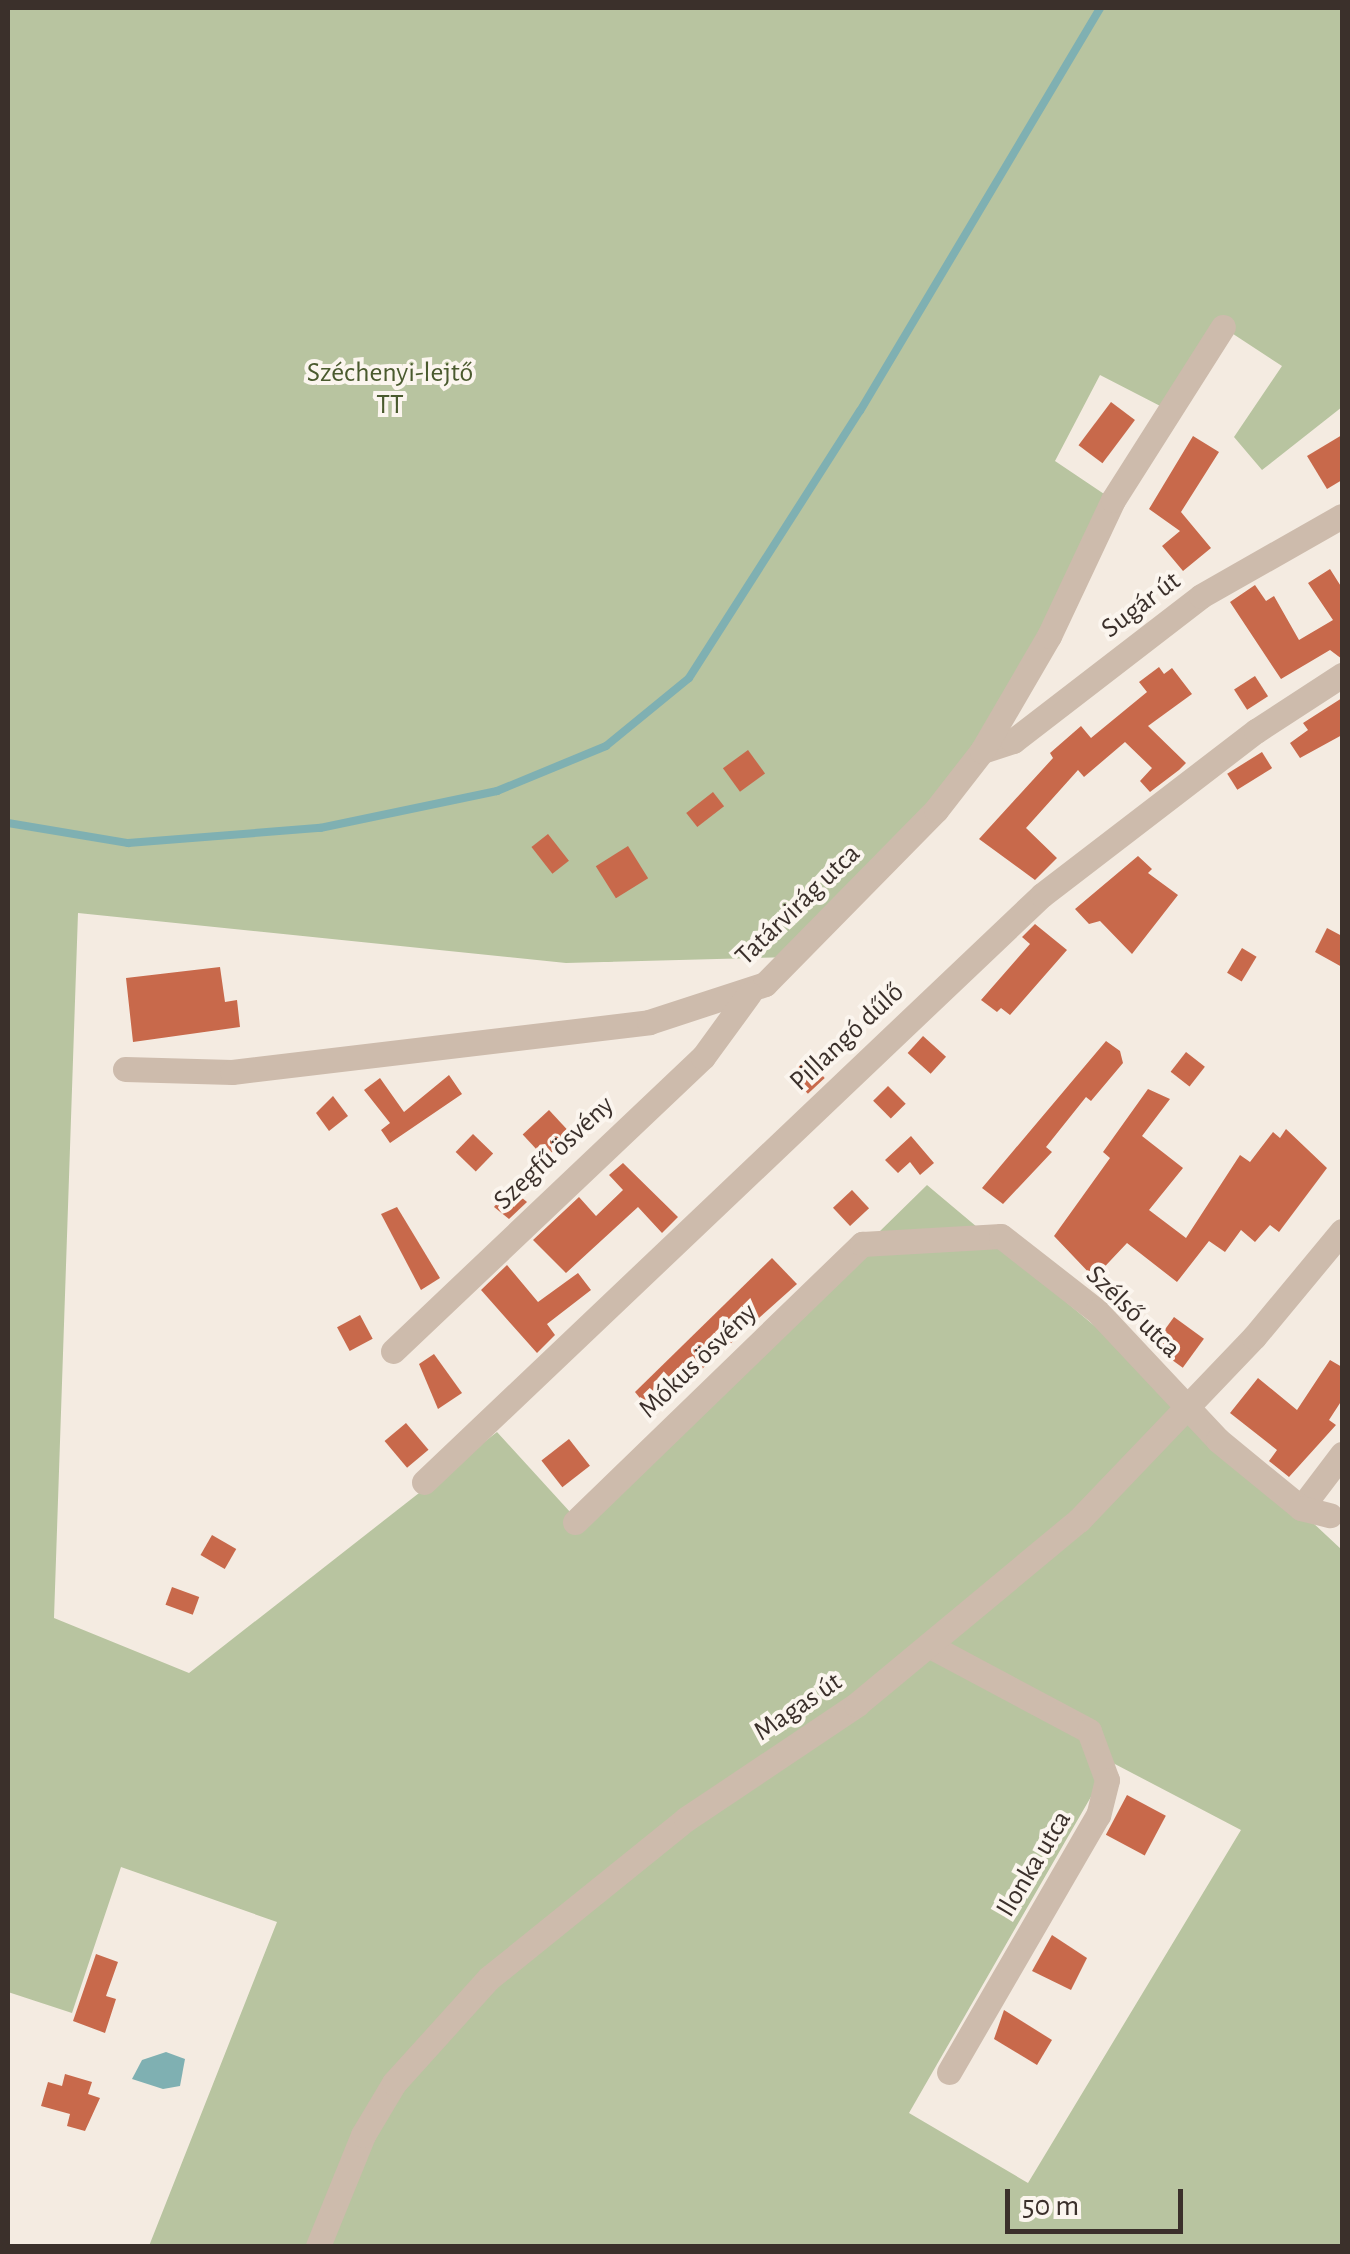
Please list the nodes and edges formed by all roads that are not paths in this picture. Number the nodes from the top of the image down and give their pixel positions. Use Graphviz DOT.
graph roads {
  1 [pos="1223,328"];
  2 [pos="1342,516"];
  3 [pos="1342,674"];
  4 [pos="982,751"];
  5 [pos="749,994"];
  6 [pos="125,1069"];
  7 [pos="1342,1230"];
  8 [pos="862,1244"];
  9 [pos="393,1350"];
  10 [pos="1188,1408"];
  11 [pos="1342,1454"];
  12 [pos="424,1482"];
  13 [pos="1301,1508"];
  14 [pos="1330,1515"];
  15 [pos="575,1522"];
  16 [pos="932,1646"];
  17 [pos="949,2072"];
  18 [pos="318,2246"];
  1 -- 4 [label="street, Tatárvirág utca"];
  2 -- 4 [label="street, Sugár út"];
  3 -- 12 [label="street, Pillangó dűlő"];
  4 -- 5 [label="street, Tatárvirág utca"];
  5 -- 6 [label="street, Tatárvirág utca"];
  5 -- 9 [label="street, Szegfű ösvény"];
  7 -- 10 [label="street, Magas út"];
  8 -- 10 [label="street, Szélső utca"];
  8 -- 15 [label="street, Mókus ösvény"];
  10 -- 13 [label="street, Szélső utca"];
  10 -- 16 [label="street, Magas út"];
  11 -- 13 [label="street"];
  13 -- 14 [label="street, Szélső utca"];
  16 -- 17 [label="street, Ilonka utca"];
  16 -- 18 [label="street, Magas út"];
}
